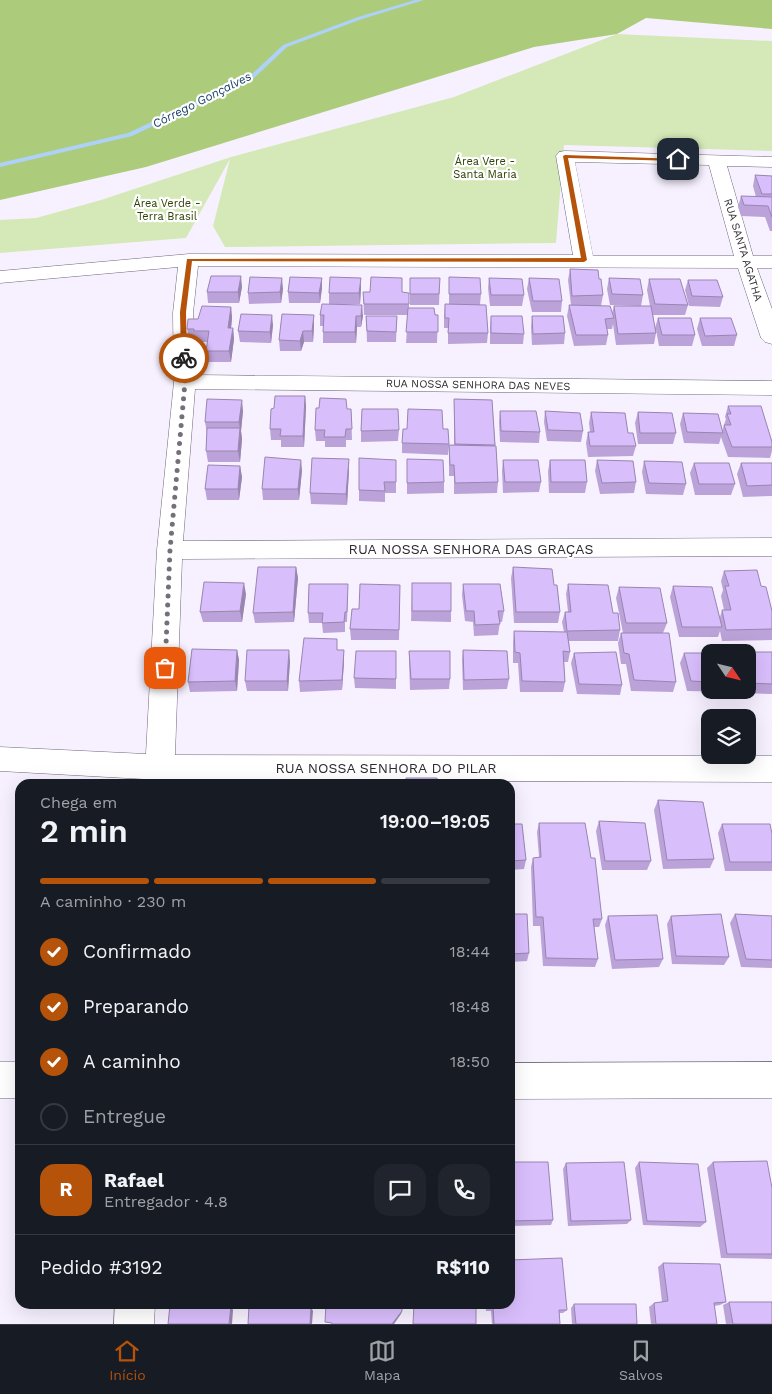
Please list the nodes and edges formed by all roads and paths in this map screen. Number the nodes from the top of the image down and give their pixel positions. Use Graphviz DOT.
graph roads {
  1 [pos="716,160"];
  2 [pos="772,162"];
  3 [pos="189,260"];
  4 [pos="584,260"];
  5 [pos="745,261"];
  6 [pos="772,262"];
  7 [pos="0,277"];
  8 [pos="772,338"];
  9 [pos="185,382"];
  10 [pos="772,388"];
  11 [pos="772,547"];
  12 [pos="170,550"];
  13 [pos="0,759"];
  14 [pos="772,770"];
  15 [pos="160,775"];
  16 [pos="0,1080"];
  17 [pos="15,1080"];
  18 [pos="772,1080"];
  19 [pos="515,1081"];
  20 [pos="135,1309"];
  21 [pos="134,1324"];
  1 -- 2 [label="street"];
  1 -- 4 [label="street"];
  1 -- 5 [label="street, RUA SANTA AGATHA"];
  3 -- 4 [label="street"];
  3 -- 7 [label="street"];
  3 -- 9 [label="street"];
  4 -- 5 [label="street"];
  5 -- 6 [label="street"];
  5 -- 8 [label="street, RUA SANTA AGATHA"];
  9 -- 10 [label="street, RUA NOSSA SENHORA DAS NEVES"];
  9 -- 12 [label="street"];
  11 -- 12 [label="street, RUA NOSSA SENHORA DAS GRAÇAS"];
  12 -- 15 [label="street"];
  13 -- 15 [label="street, RUA NOSSA SENHORA DO PILAR"];
  14 -- 15 [label="street, RUA NOSSA SENHORA DO PILAR"];
  16 -- 17 [label="street"];
  18 -- 19 [label="street"];
  20 -- 21 [label="street"];
}
